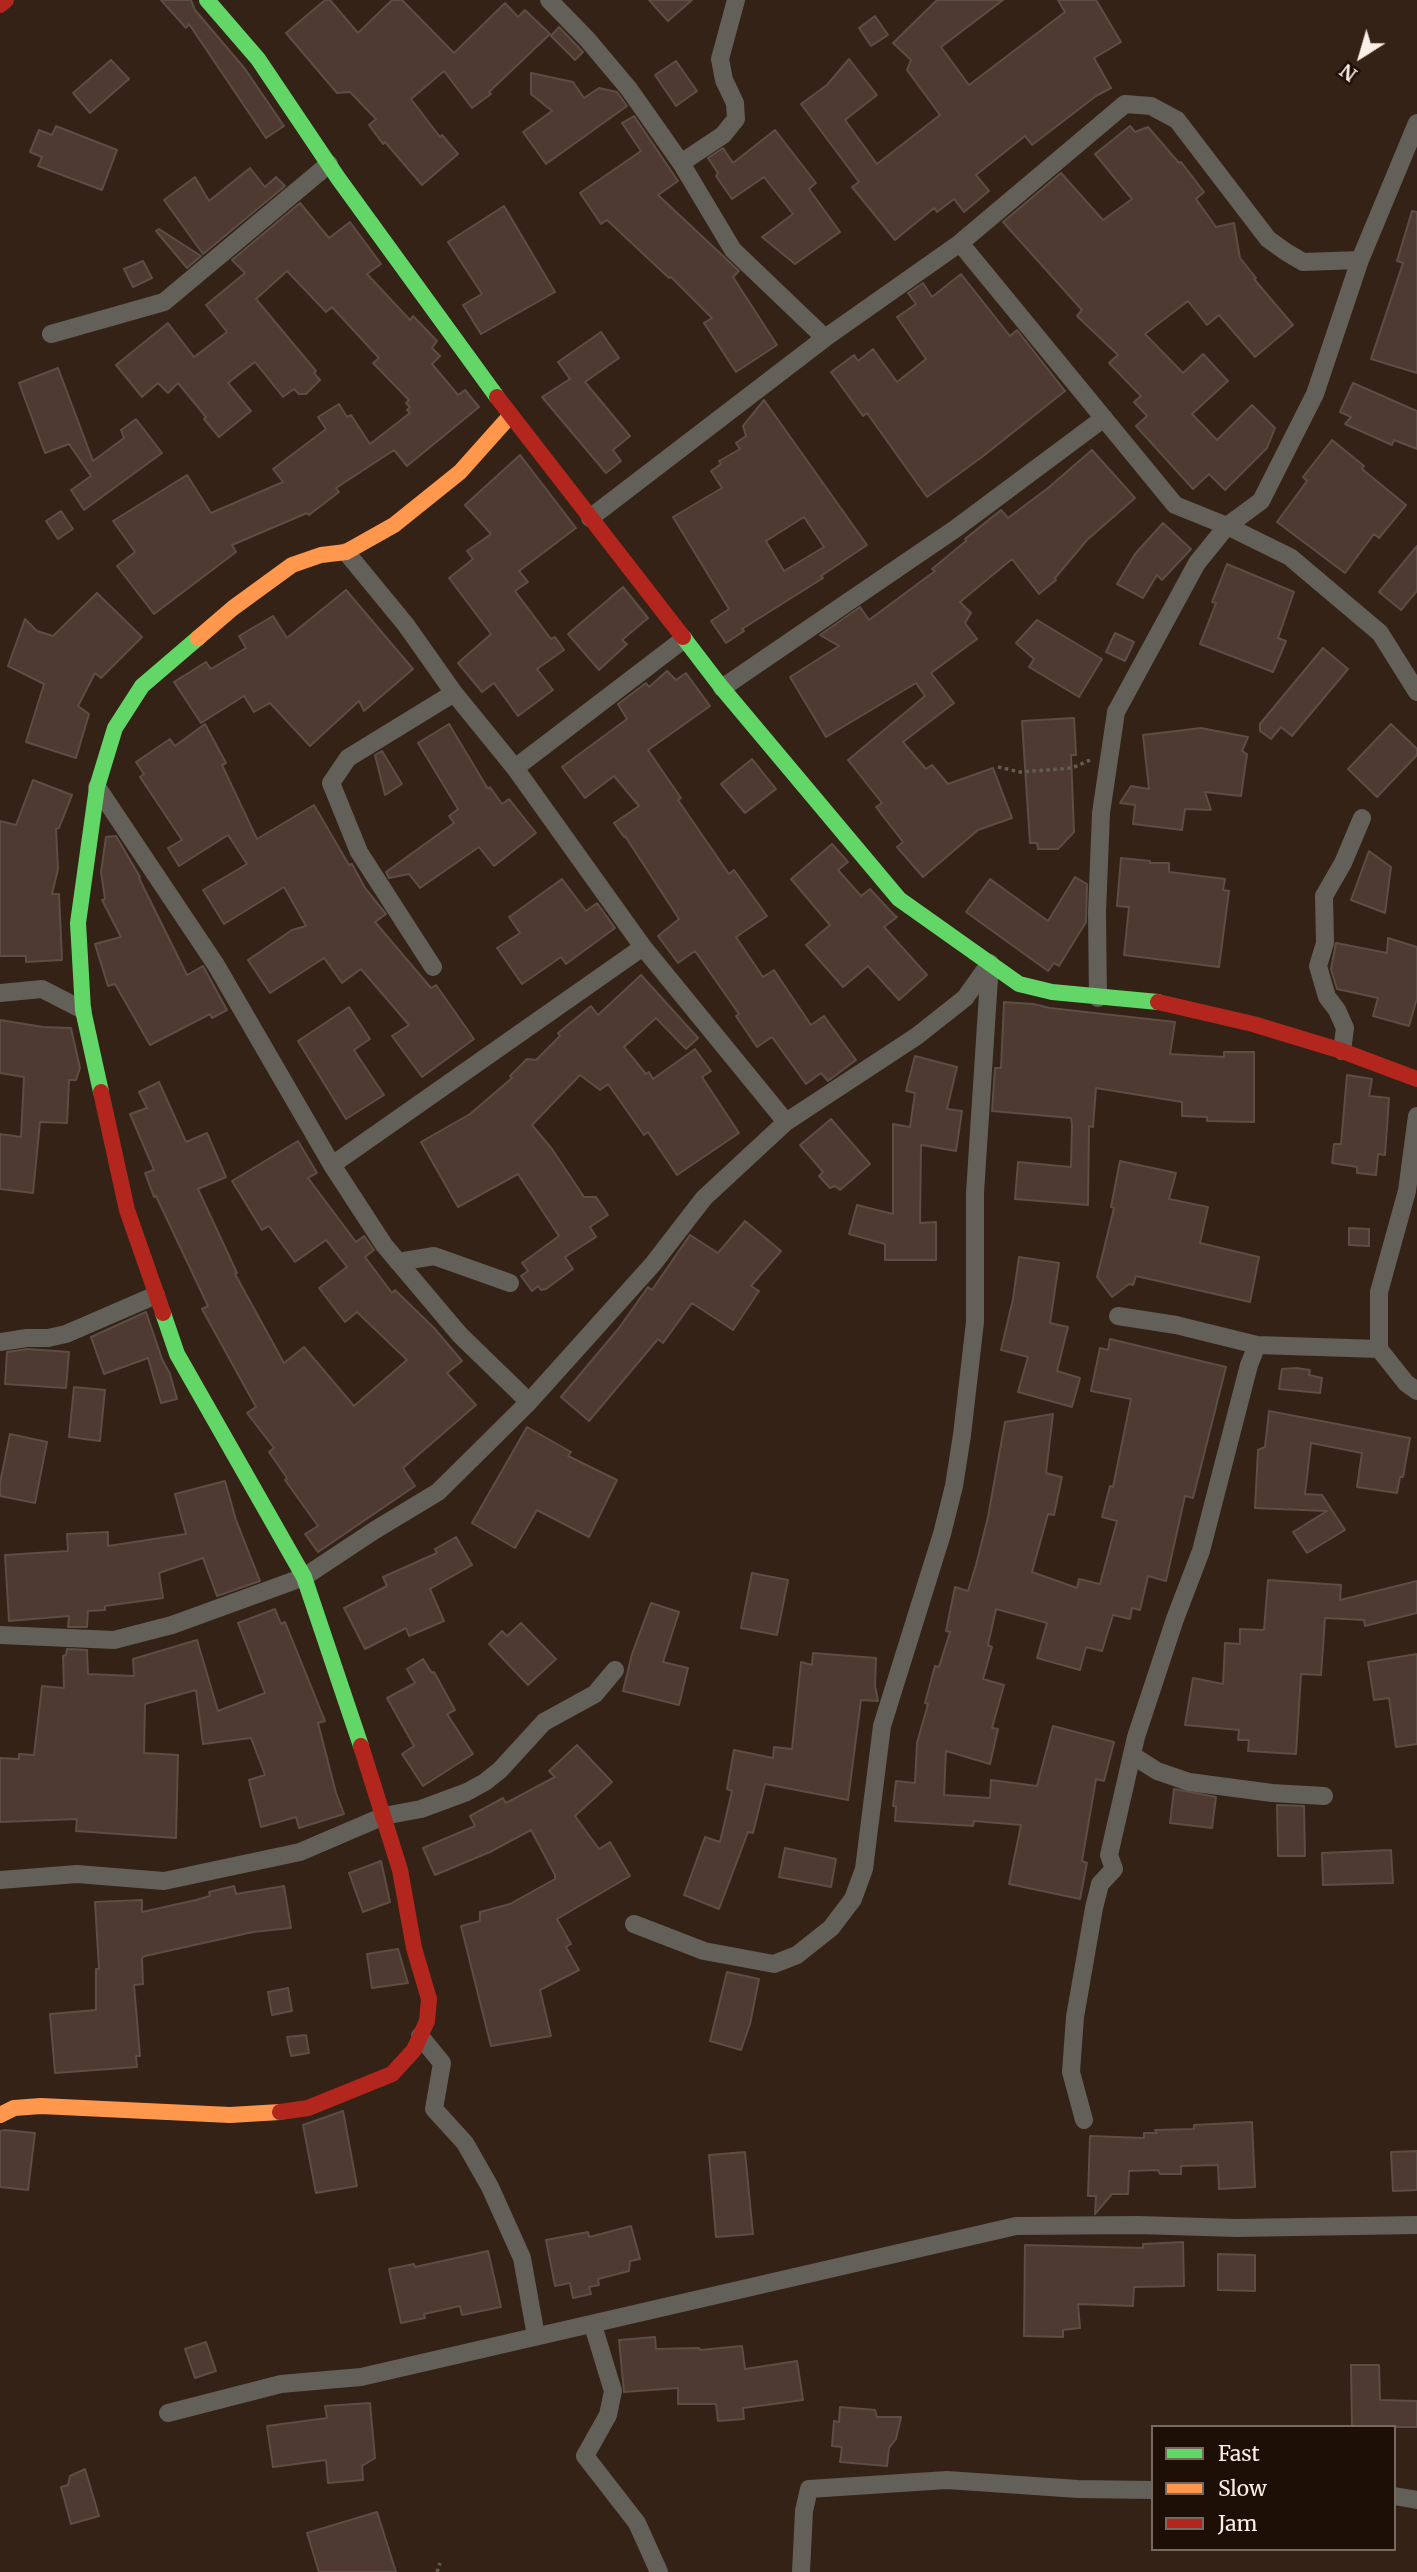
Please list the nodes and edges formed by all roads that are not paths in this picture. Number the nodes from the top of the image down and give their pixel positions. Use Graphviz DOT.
graph roads {
  1 [pos="6,0"];
  2 [pos="207,0"];
  3 [pos="549,0"];
  4 [pos="736,0"];
  5 [pos="0,5"];
  6 [pos="1417,123"];
  7 [pos="681,163"];
  8 [pos="329,164"];
  9 [pos="960,243"];
  10 [pos="1360,260"];
  11 [pos="51,334"];
  12 [pos="825,338"];
  13 [pos="510,415"];
  14 [pos="1104,418"];
  15 [pos="590,518"];
  16 [pos="1227,526"];
  17 [pos="346,552"];
  18 [pos="684,639"];
  19 [pos="722,688"];
  20 [pos="1417,692"];
  21 [pos="454,694"];
  22 [pos="515,768"];
  23 [pos="97,787"];
  24 [pos="1362,818"];
  25 [pos="643,947"];
  26 [pos="990,963"];
  27 [pos="433,967"];
  28 [pos="0,993"];
  29 [pos="1098,998"];
  30 [pos="83,1010"];
  31 [pos="1342,1051"];
  32 [pos="1417,1079"];
  33 [pos="1417,1116"];
  34 [pos="786,1122"];
  35 [pos="332,1165"];
  36 [pos="398,1262"];
  37 [pos="510,1283"];
  38 [pos="156,1295"];
  39 [pos="1118,1316"];
  40 [pos="0,1342"];
  41 [pos="1256,1345"];
  42 [pos="1380,1349"];
  43 [pos="1417,1391"];
  44 [pos="529,1402"];
  45 [pos="304,1577"];
  46 [pos="0,1635"];
  47 [pos="615,1670"];
  48 [pos="1132,1755"];
  49 [pos="1324,1796"];
  50 [pos="384,1816"];
  51 [pos="0,1880"];
  52 [pos="634,1924"];
  53 [pos="420,2036"];
  54 [pos="0,2115"];
  55 [pos="1084,2120"];
  56 [pos="1417,2225"];
  57 [pos="595,2332"];
  58 [pos="536,2336"];
  59 [pos="168,2413"];
  60 [pos="1151,2490"];
  61 [pos="1396,2496"];
  62 [pos="1417,2500"];
  63 [pos="659,2572"];
  64 [pos="801,2572"];
  1 -- 5 [label="street"];
  2 -- 8 [label="street"];
  3 -- 7 [label="street"];
  4 -- 7 [label="street"];
  6 -- 10 [label="street"];
  7 -- 12 [label="street"];
  8 -- 11 [label="street"];
  8 -- 13 [label="street"];
  9 -- 10 [label="street"];
  9 -- 12 [label="street"];
  9 -- 14 [label="street"];
  10 -- 16 [label="street"];
  12 -- 15 [label="street"];
  13 -- 15 [label="street"];
  13 -- 17 [label="street"];
  14 -- 16 [label="street"];
  14 -- 19 [label="street"];
  15 -- 18 [label="street"];
  16 -- 20 [label="street"];
  16 -- 29 [label="street"];
  17 -- 21 [label="street"];
  17 -- 23 [label="street"];
  18 -- 19 [label="street"];
  18 -- 22 [label="street"];
  19 -- 26 [label="street"];
  21 -- 22 [label="street"];
  21 -- 27 [label="street"];
  22 -- 25 [label="street"];
  23 -- 30 [label="street"];
  23 -- 35 [label="street"];
  24 -- 31 [label="street"];
  25 -- 34 [label="street"];
  25 -- 35 [label="street"];
  26 -- 29 [label="street"];
  26 -- 34 [label="street"];
  26 -- 52 [label="street"];
  28 -- 30 [label="street"];
  29 -- 31 [label="street"];
  30 -- 38 [label="street"];
  31 -- 32 [label="street"];
  33 -- 42 [label="street"];
  34 -- 44 [label="street"];
  35 -- 36 [label="street"];
  36 -- 37 [label="street"];
  36 -- 44 [label="street"];
  38 -- 40 [label="street"];
  38 -- 45 [label="street"];
  39 -- 41 [label="street"];
  41 -- 42 [label="street"];
  41 -- 48 [label="street"];
  42 -- 43 [label="street"];
  44 -- 45 [label="street"];
  45 -- 46 [label="street"];
  45 -- 50 [label="street"];
  47 -- 50 [label="street"];
  48 -- 49 [label="street"];
  48 -- 55 [label="street"];
  50 -- 51 [label="street"];
  50 -- 53 [label="street"];
  53 -- 54 [label="street"];
  53 -- 58 [label="street"];
  56 -- 58 [label="street"];
  57 -- 63 [label="street"];
  58 -- 59 [label="street"];
  60 -- 64 [label="street"];
  61 -- 62 [label="street"];
}
